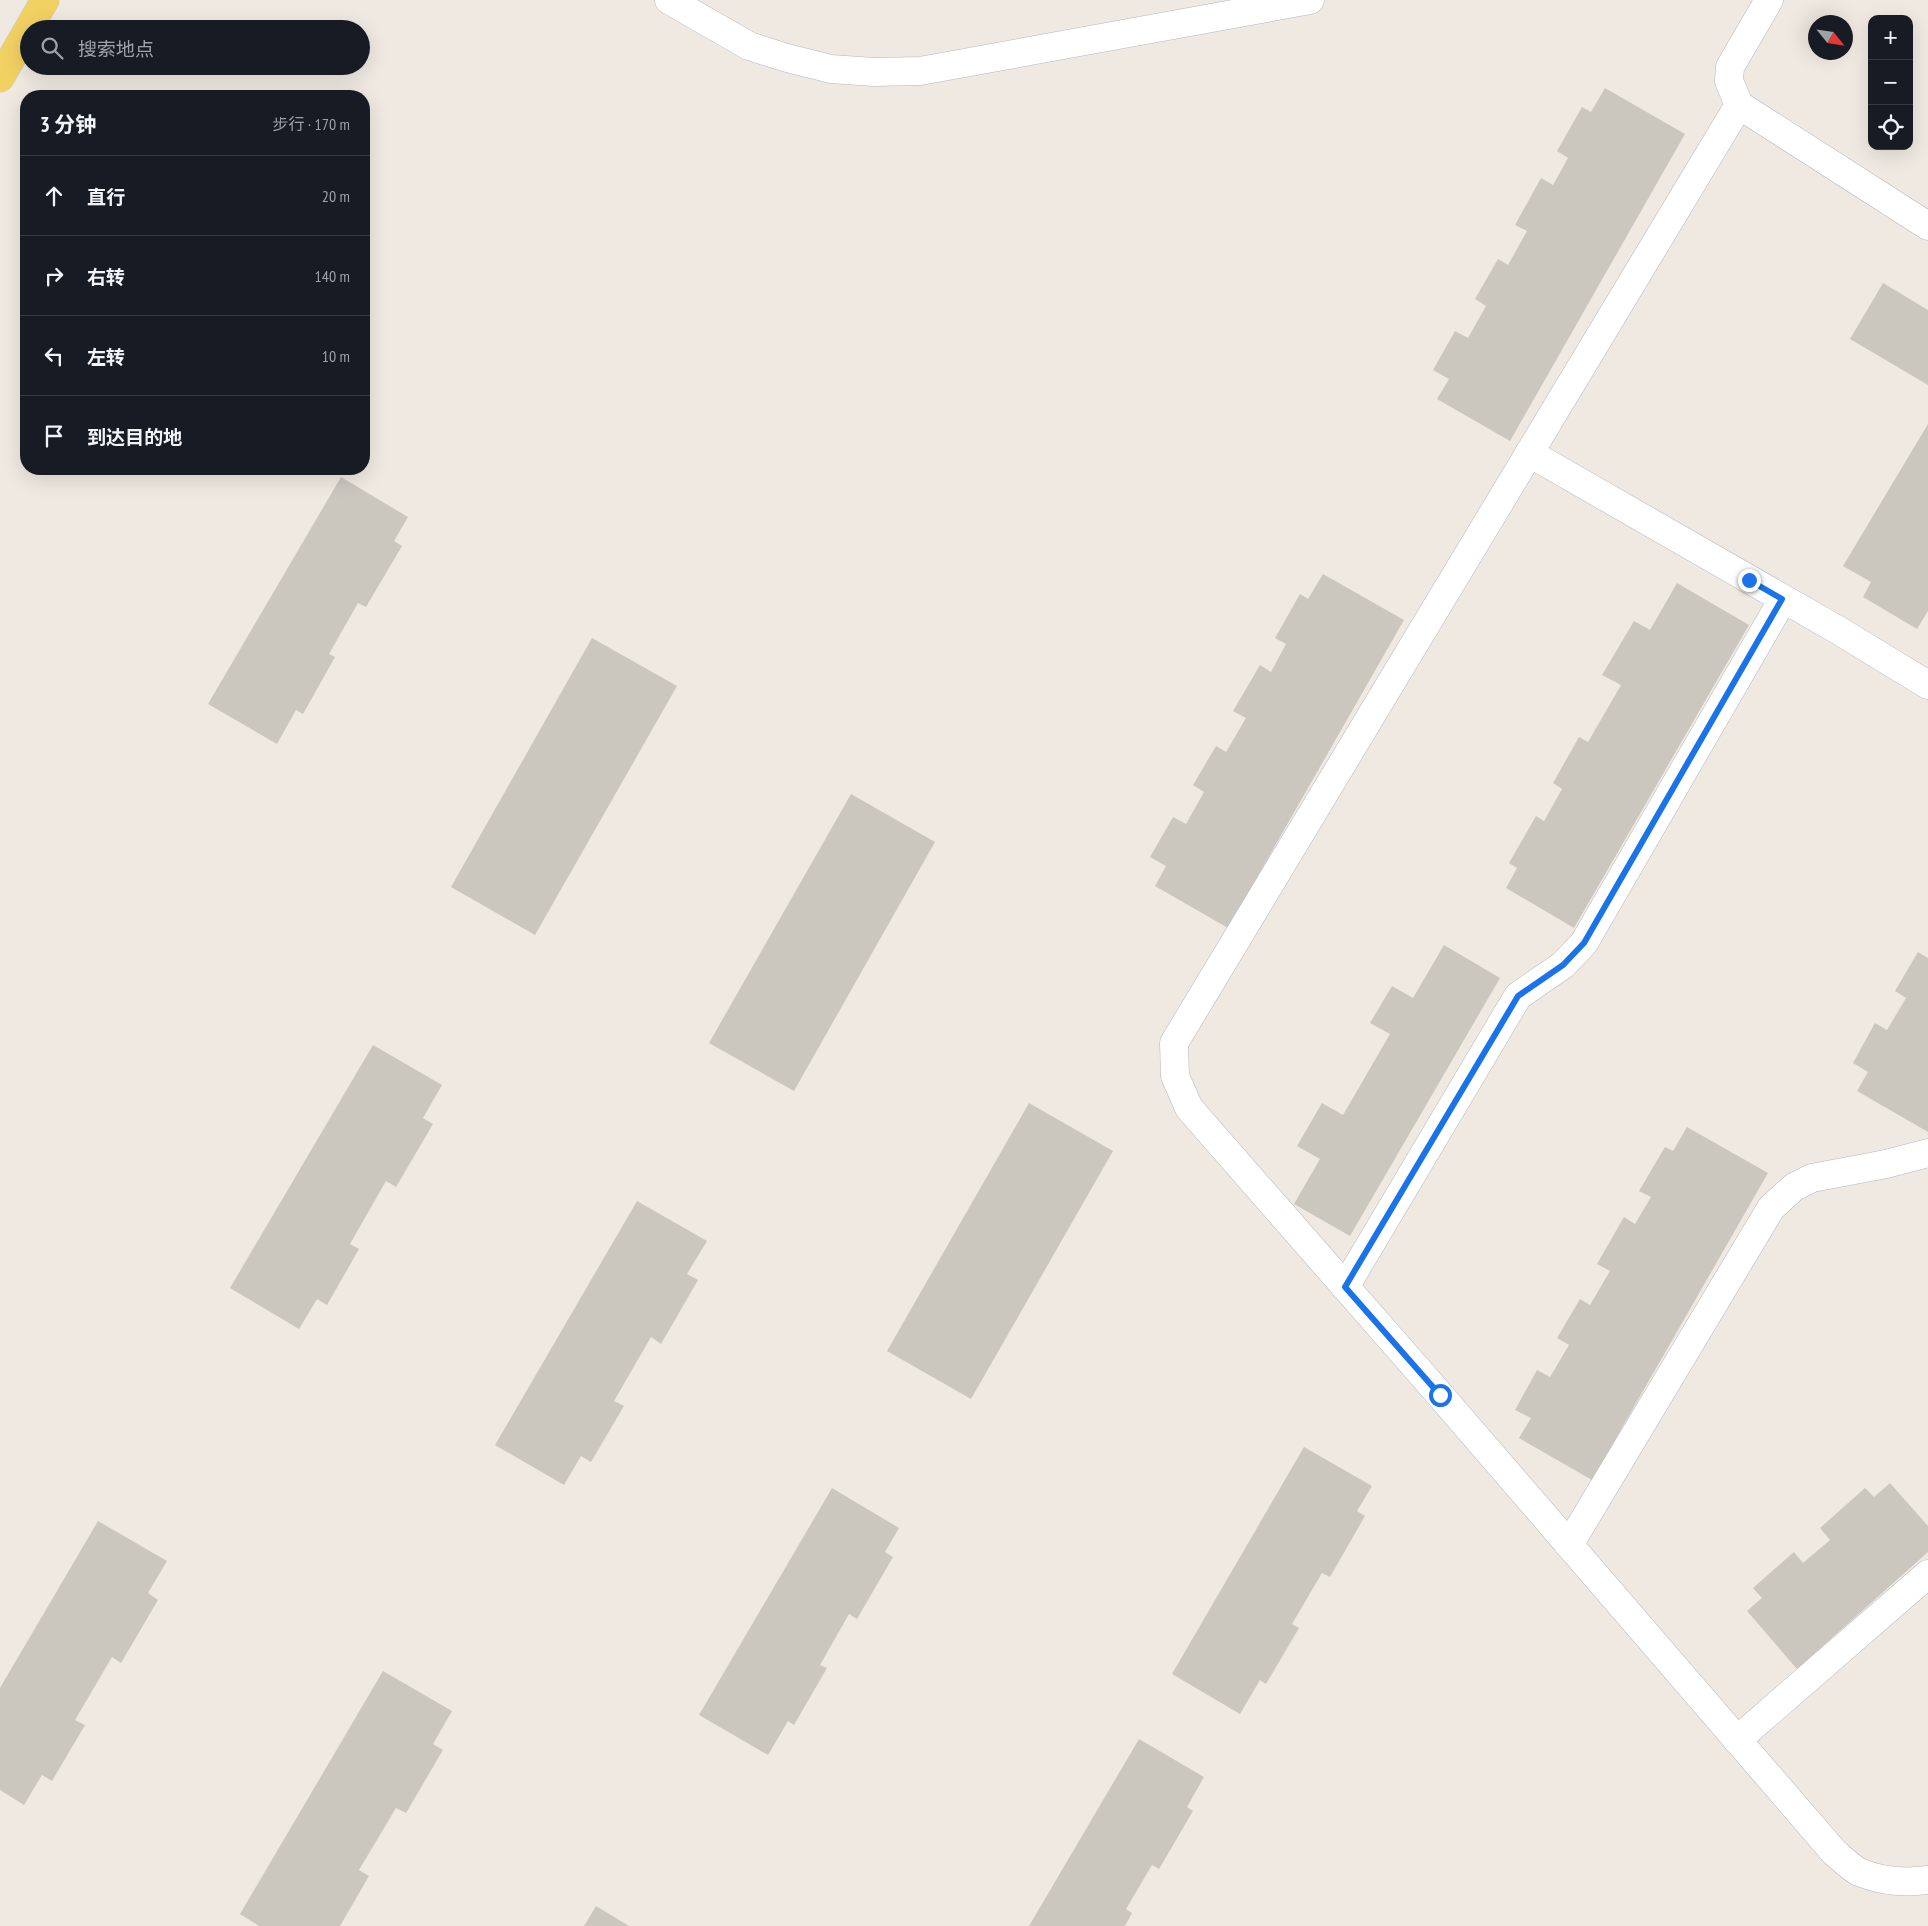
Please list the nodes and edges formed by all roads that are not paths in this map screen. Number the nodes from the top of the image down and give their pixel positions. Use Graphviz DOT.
graph roads {
  1 [pos="45,0"];
  2 [pos="669,0"];
  3 [pos="1310,0"];
  4 [pos="1768,0"];
  5 [pos="33,20"];
  6 [pos="20,43"];
  7 [pos="0,78"];
  8 [pos="1739,105"];
  9 [pos="1928,226"];
  10 [pos="1530,453"];
  11 [pos="1782,599"];
  12 [pos="1928,685"];
  13 [pos="1928,1153"];
  14 [pos="1345,1287"];
  15 [pos="1569,1545"];
  16 [pos="1928,1574"];
  17 [pos="1737,1740"];
  18 [pos="1928,1880"];
  1 -- 5 [label="main road"];
  2 -- 3 [label="street"];
  4 -- 8 [label="street"];
  6 -- 7 [label="main road"];
  8 -- 9 [label="street"];
  8 -- 10 [label="street"];
  10 -- 11 [label="street"];
  10 -- 14 [label="street"];
  11 -- 12 [label="street"];
  11 -- 14 [label="street"];
  13 -- 15 [label="street"];
  14 -- 15 [label="street"];
  15 -- 17 [label="street"];
  16 -- 17 [label="street"];
  17 -- 18 [label="street"];
}
